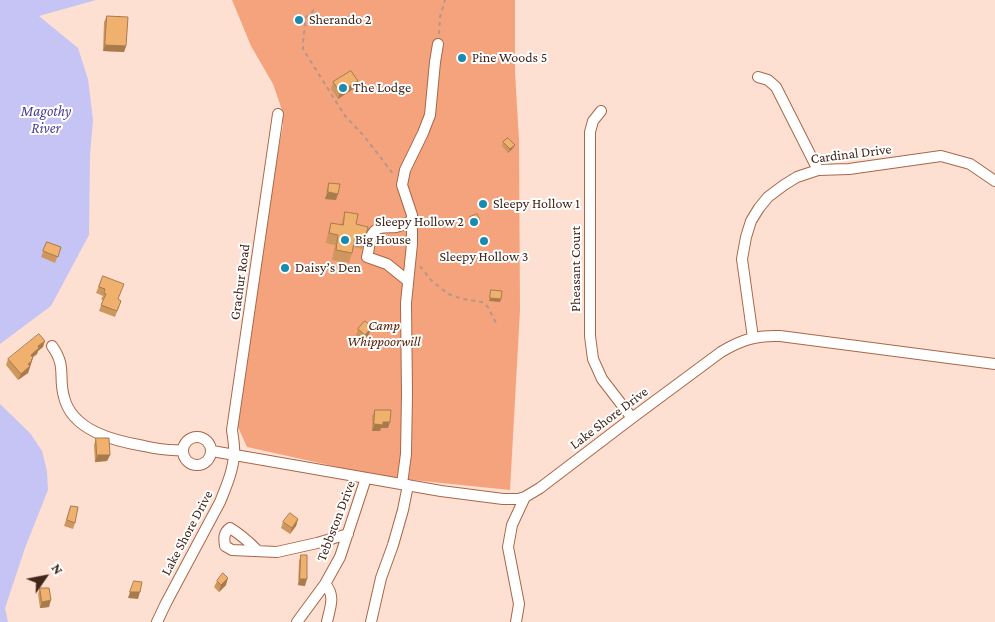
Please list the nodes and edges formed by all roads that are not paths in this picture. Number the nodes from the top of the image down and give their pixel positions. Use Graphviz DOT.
graph roads {
  1 [pos="438,44"];
  2 [pos="758,77"];
  3 [pos="601,111"];
  4 [pos="278,114"];
  5 [pos="818,170"];
  6 [pos="995,181"];
  7 [pos="412,221"];
  8 [pos="408,281"];
  9 [pos="753,338"];
  10 [pos="52,346"];
  11 [pos="995,364"];
  12 [pos="632,418"];
  13 [pos="182,450"];
  14 [pos="212,451"];
  15 [pos="234,454"];
  16 [pos="366,478"];
  17 [pos="405,484"];
  18 [pos="525,497"];
  19 [pos="348,534"];
  20 [pos="257,550"];
  21 [pos="325,584"];
  22 [pos="157,622"];
  23 [pos="297,622"];
  24 [pos="327,622"];
  25 [pos="371,622"];
  26 [pos="516,622"];
  1 -- 7 [label="street"];
  2 -- 5 [label="street"];
  3 -- 12 [label="street, Pheasant Court"];
  4 -- 15 [label="street, Grachur Road"];
  5 -- 6 [label="street, Cardinal Drive"];
  5 -- 9 [label="street, Cardinal Drive"];
  7 -- 8 [label="street"];
  7 -- 8 [label="street"];
  8 -- 17 [label="street"];
  9 -- 11 [label="street, Lake Shore Drive"];
  9 -- 12 [label="street, Lake Shore Drive"];
  10 -- 13 [label="street"];
  12 -- 18 [label="street, Lake Shore Drive"];
  13 -- 14 [label="street"];
  13 -- 14 [label="street"];
  14 -- 15 [label="street, Lake Shore Drive"];
  15 -- 16 [label="street, Lake Shore Drive"];
  15 -- 22 [label="street, Lake Shore Drive"];
  16 -- 17 [label="street, Lake Shore Drive"];
  16 -- 19 [label="street, Tebbston Drive"];
  17 -- 18 [label="street, Lake Shore Drive"];
  17 -- 25 [label="street"];
  18 -- 26 [label="street"];
  19 -- 20 [label="street"];
  19 -- 21 [label="street, Tebbston Drive"];
  21 -- 23 [label="street, Tebbston Drive"];
  21 -- 24 [label="street"];
}
